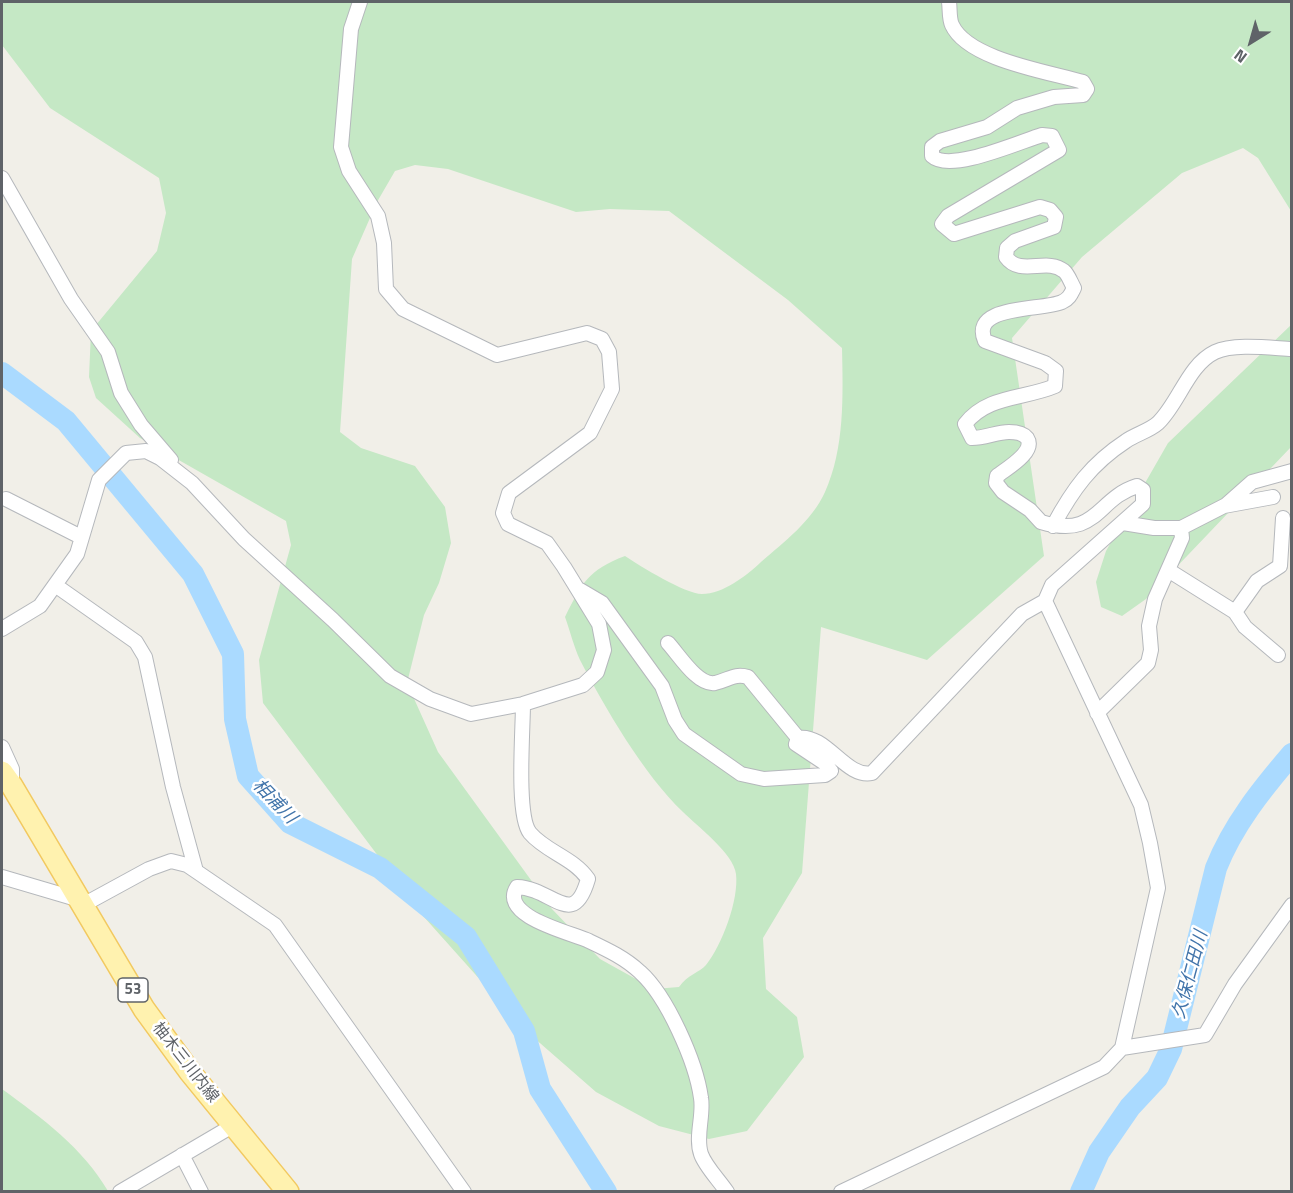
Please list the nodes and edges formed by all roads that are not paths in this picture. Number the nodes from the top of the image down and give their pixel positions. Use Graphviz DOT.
graph roads {
  1 [pos="360,2"];
  2 [pos="950,2"];
  3 [pos="2,178"];
  4 [pos="1292,349"];
  5 [pos="1292,471"];
  6 [pos="178,472"];
  7 [pos="1273,497"];
  8 [pos="6,499"];
  9 [pos="1224,506"];
  10 [pos="1283,518"];
  11 [pos="1123,523"];
  12 [pos="1053,526"];
  13 [pos="1181,528"];
  14 [pos="81,537"];
  15 [pos="1168,570"];
  16 [pos="56,585"];
  17 [pos="579,590"];
  18 [pos="1045,601"];
  19 [pos="1235,612"];
  20 [pos="2,629"];
  21 [pos="668,643"];
  22 [pos="1278,655"];
  23 [pos="523,704"];
  24 [pos="1097,713"];
  25 [pos="798,738"];
  26 [pos="2,747"];
  27 [pos="7,779"];
  28 [pos="196,870"];
  29 [pos="5,882"];
  30 [pos="81,902"];
  31 [pos="1292,906"];
  32 [pos="1122,1048"];
  33 [pos="234,1125"];
  34 [pos="182,1155"];
  35 [pos="120,1191"];
  36 [pos="201,1191"];
  37 [pos="288,1191"];
  38 [pos="464,1191"];
  39 [pos="727,1191"];
  40 [pos="842,1191"];
  1 -- 17 [label="street"];
  2 -- 12 [label="street"];
  3 -- 6 [label="street"];
  4 -- 12 [label="street"];
  5 -- 9 [label="street"];
  6 -- 14 [label="street"];
  6 -- 23 [label="street"];
  7 -- 9 [label="street"];
  8 -- 14 [label="street"];
  9 -- 13 [label="street"];
  10 -- 19 [label="street"];
  11 -- 12 [label="street"];
  11 -- 13 [label="street"];
  11 -- 18 [label="street"];
  13 -- 15 [label="street"];
  14 -- 16 [label="street"];
  15 -- 19 [label="street"];
  15 -- 24 [label="street"];
  16 -- 20 [label="street"];
  16 -- 28 [label="street"];
  17 -- 23 [label="street"];
  17 -- 25 [label="street"];
  18 -- 24 [label="street"];
  18 -- 25 [label="street"];
  19 -- 22 [label="street"];
  21 -- 25 [label="street"];
  23 -- 39 [label="street"];
  24 -- 32 [label="street"];
  26 -- 27 [label="street"];
  27 -- 30 [label="main road, 柚木三川内線 / 53"];
  28 -- 30 [label="street"];
  28 -- 38 [label="street"];
  29 -- 30 [label="street"];
  30 -- 33 [label="main road, 柚木三川内線 / 53"];
  31 -- 32 [label="street"];
  32 -- 40 [label="street"];
  33 -- 34 [label="street"];
  33 -- 37 [label="main road, 柚木三川内線 / 53"];
  34 -- 35 [label="street"];
  34 -- 36 [label="street"];
}
